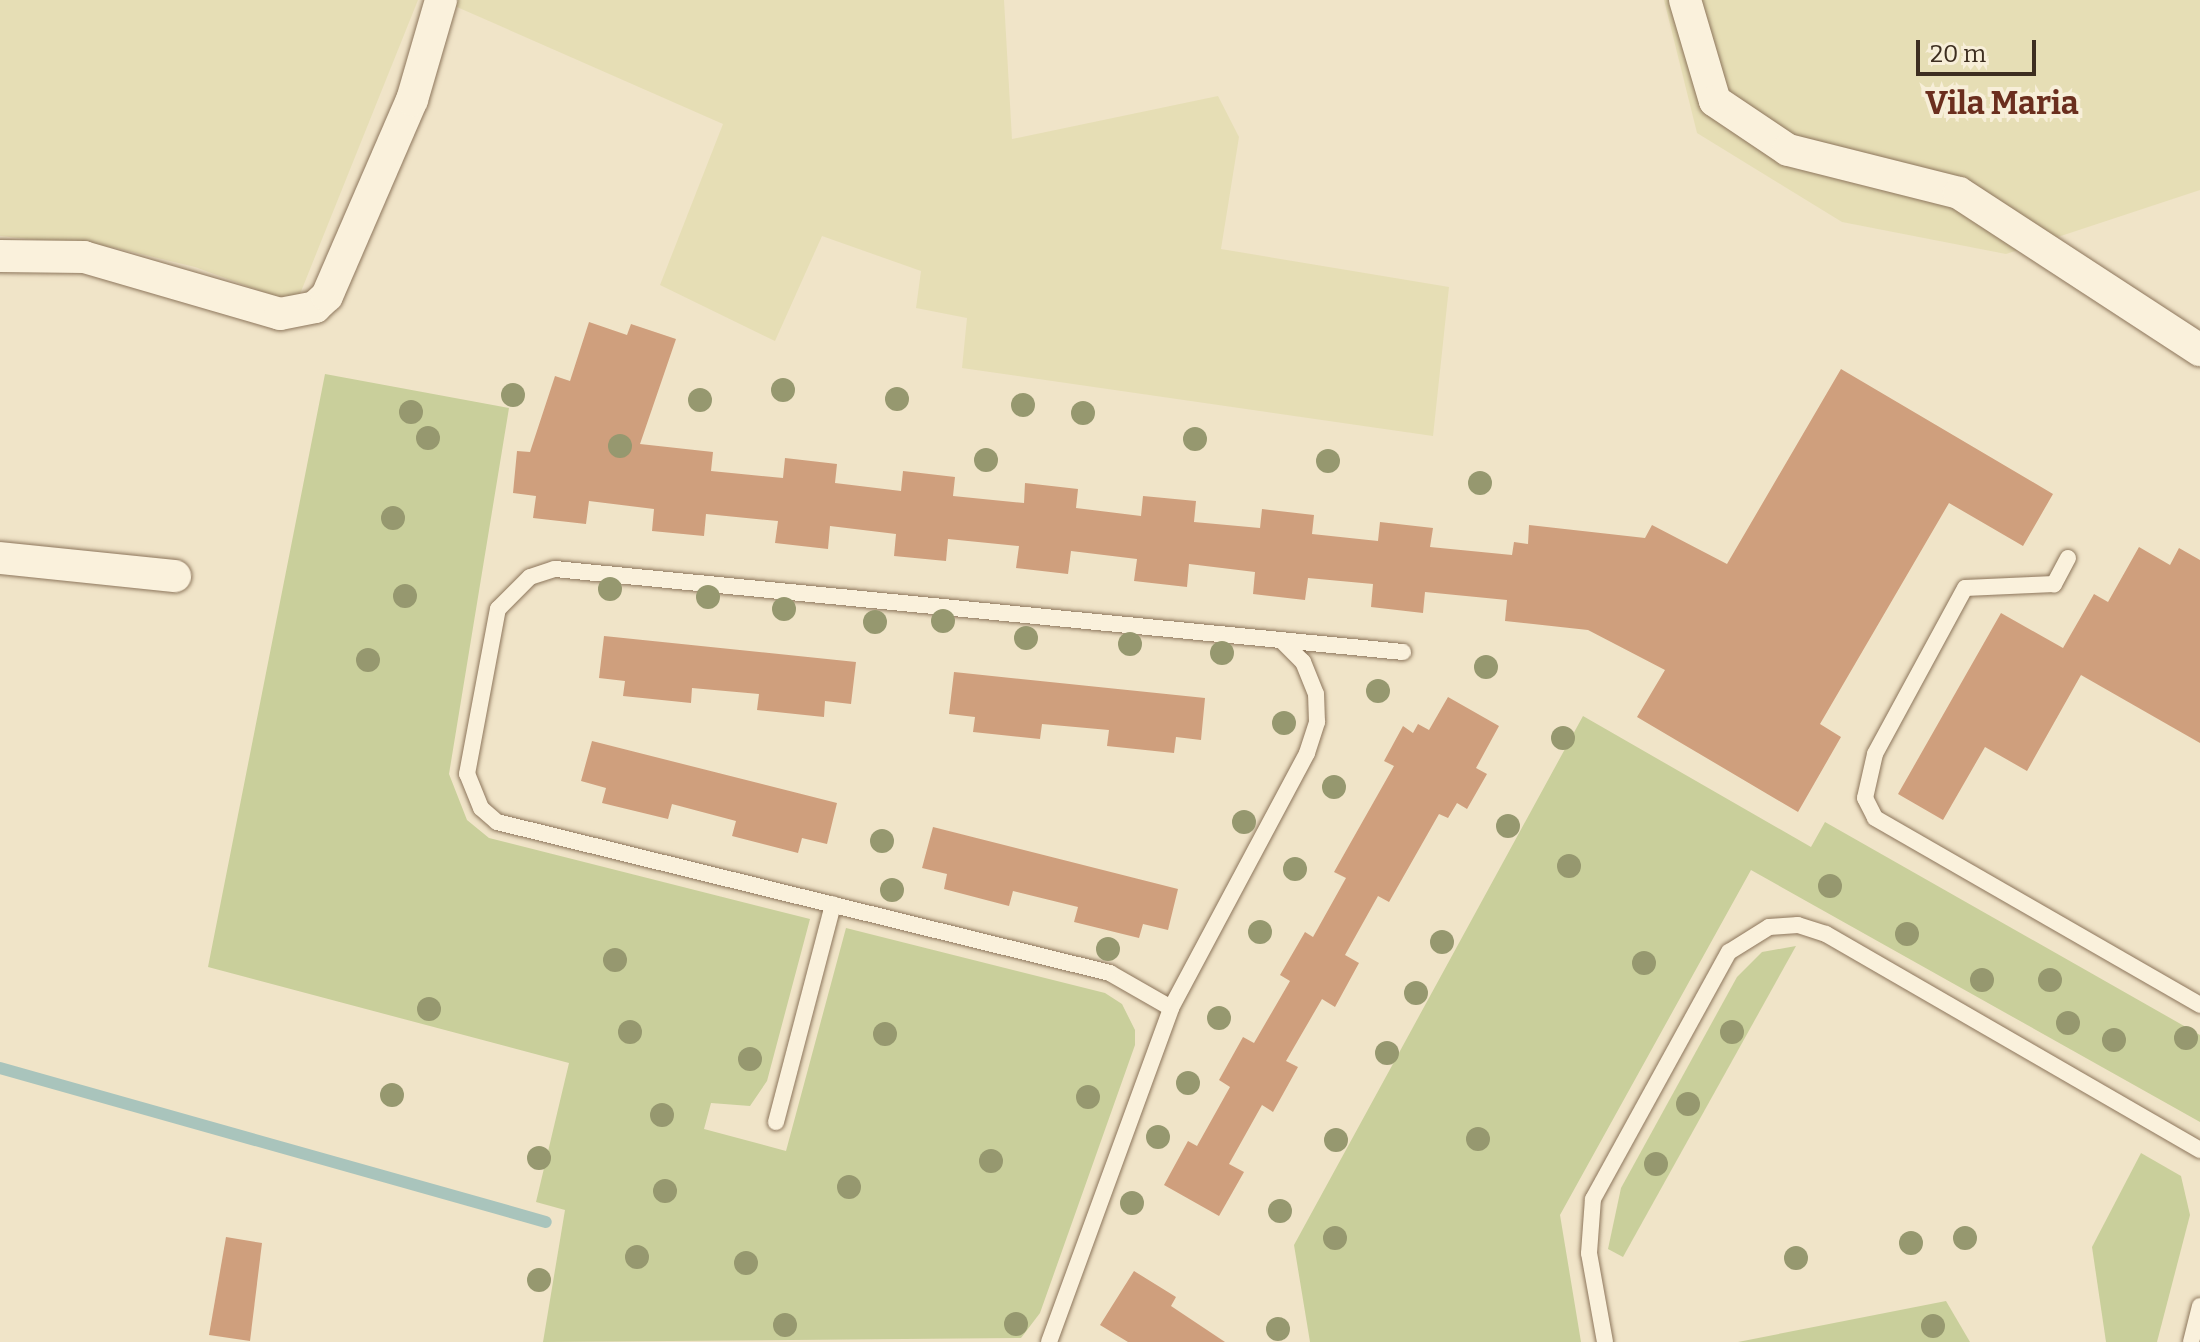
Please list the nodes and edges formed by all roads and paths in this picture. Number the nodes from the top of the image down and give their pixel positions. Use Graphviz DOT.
graph roads {
  1 [pos="441,0"];
  2 [pos="1685,0"];
  3 [pos="0,256"];
  4 [pos="2200,350"];
  5 [pos="0,558"];
  6 [pos="2068,558"];
  7 [pos="175,576"];
  8 [pos="1281,640"];
  9 [pos="1403,652"];
  10 [pos="833,904"];
  11 [pos="2200,1005"];
  12 [pos="1171,1008"];
  13 [pos="776,1122"];
  14 [pos="2200,1150"];
  15 [pos="2200,1306"];
  16 [pos="1049,1342"];
  17 [pos="1605,1342"];
  18 [pos="2191,1342"];
  1 -- 3 [label="street"];
  2 -- 4 [label="street"];
  5 -- 7 [label="street"];
  6 -- 11 [label="lane"];
  8 -- 9 [label="lane"];
  8 -- 10 [label="lane"];
  8 -- 12 [label="lane"];
  10 -- 12 [label="lane"];
  10 -- 13 [label="lane"];
  12 -- 16 [label="lane"];
  14 -- 17 [label="lane"];
  15 -- 18 [label="lane"];
}
